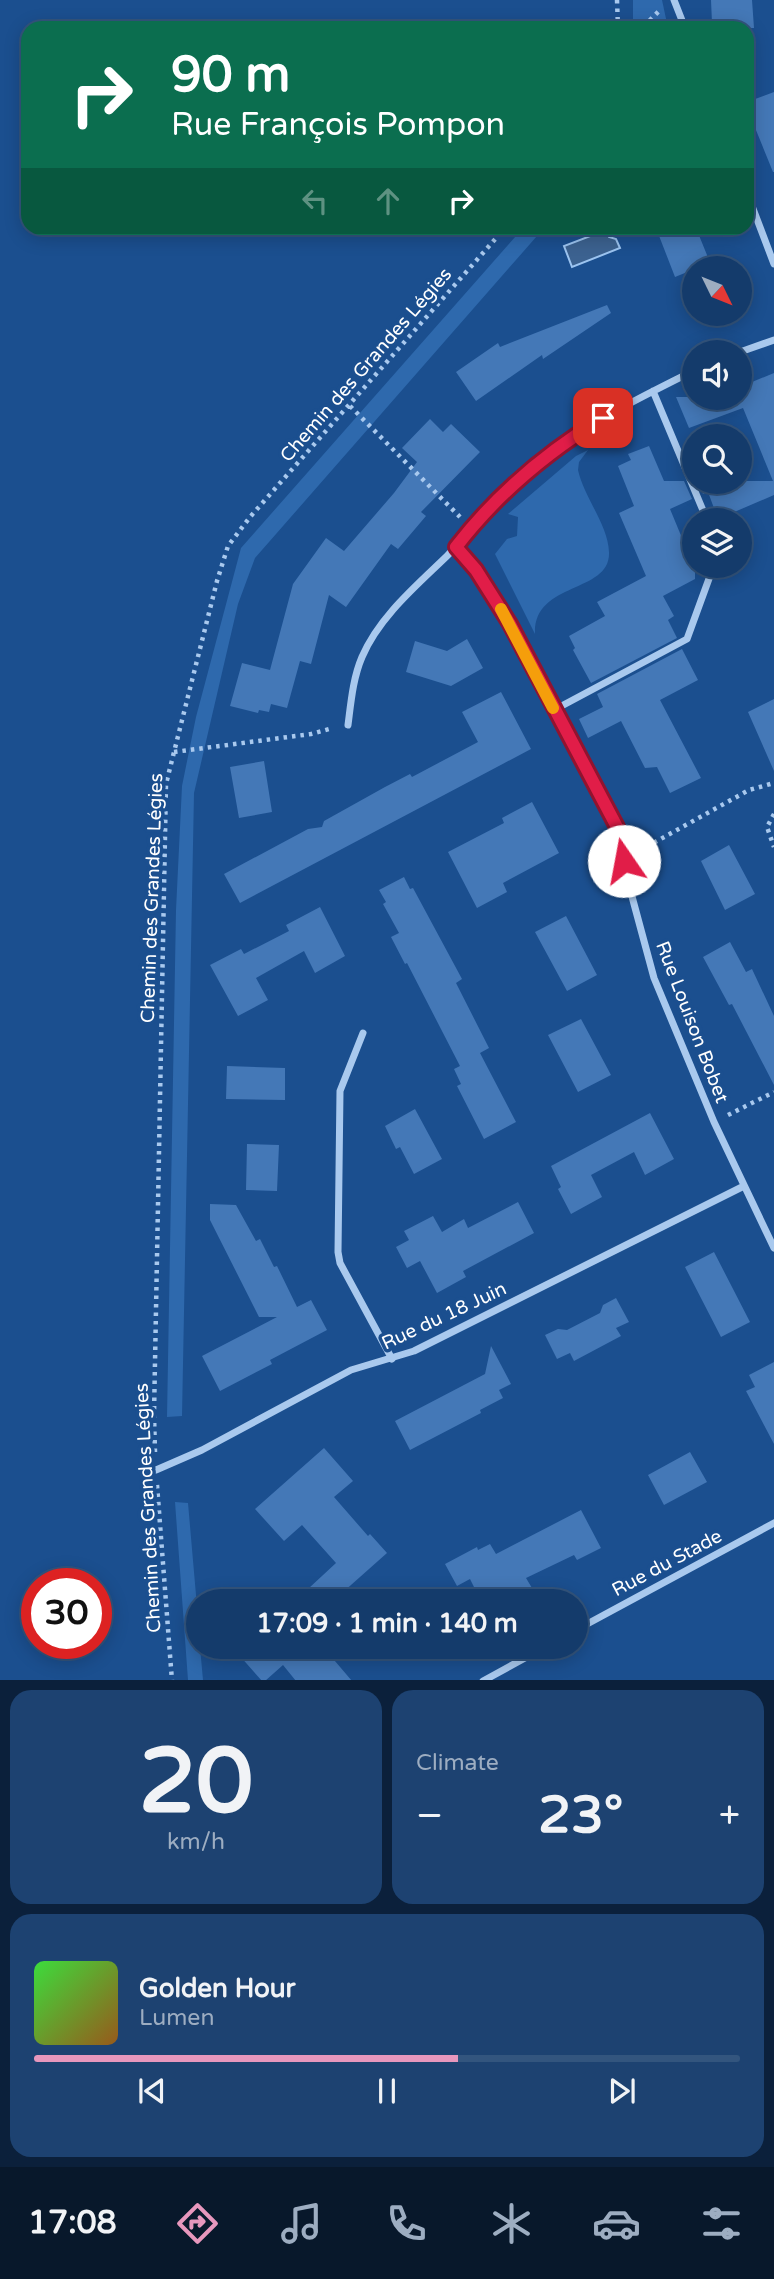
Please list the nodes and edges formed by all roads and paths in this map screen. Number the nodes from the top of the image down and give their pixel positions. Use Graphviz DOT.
graph roads {
  1 [pos="617,0"];
  2 [pos="674,0"];
  3 [pos="664,6"];
  4 [pos="618,21"];
  5 [pos="650,21"];
  6 [pos="682,21"];
  7 [pos="754,212"];
  8 [pos="499,235"];
  9 [pos="774,264"];
  10 [pos="774,340"];
  11 [pos="752,348"];
  12 [pos="682,376"];
  13 [pos="653,391"];
  14 [pos="350,406"];
  15 [pos="702,508"];
  16 [pos="471,528"];
  17 [pos="456,547"];
  18 [pos="709,578"];
  19 [pos="554,710"];
  20 [pos="348,725"];
  21 [pos="174,752"];
  22 [pos="774,783"];
  23 [pos="774,814"];
  24 [pos="774,846"];
  25 [pos="624,861"];
  26 [pos="363,1033"];
  27 [pos="774,1092"];
  28 [pos="714,1122"];
  29 [pos="744,1186"];
  30 [pos="774,1248"];
  31 [pos="392,1359"];
  32 [pos="156,1470"];
  33 [pos="774,1523"];
  34 [pos="588,1624"];
  35 [pos="523,1659"];
  36 [pos="172,1680"];
  37 [pos="485,1680"];
  1 -- 4 [label="path"];
  2 -- 6 [label="street"];
  3 -- 5 [label="path"];
  7 -- 9 [label="street"];
  8 -- 14 [label="path, Chemin des Grandes Légies"];
  10 -- 11 [label="street"];
  12 -- 13 [label="street"];
  13 -- 15 [label="street"];
  13 -- 16 [label="street"];
  14 -- 16 [label="path"];
  14 -- 21 [label="path, Chemin des Grandes Légies"];
  16 -- 17 [label="street"];
  17 -- 19 [label="street, Rue Louison Bobet"];
  17 -- 20 [label="street"];
  18 -- 19 [label="street"];
  19 -- 25 [label="street, Rue Louison Bobet"];
  20 -- 21 [label="path"];
  21 -- 32 [label="path, Chemin des Grandes Légies"];
  22 -- 25 [label="path"];
  23 -- 24 [label="path"];
  25 -- 28 [label="street, Rue Louison Bobet"];
  26 -- 31 [label="street"];
  27 -- 28 [label="path"];
  28 -- 29 [label="street, Rue Louison Bobet"];
  29 -- 30 [label="street, Rue Louison Bobet"];
  29 -- 31 [label="street, Rue du 18 Juin"];
  31 -- 32 [label="street, Rue du 18 Juin"];
  32 -- 36 [label="path, Chemin des Grandes Légies"];
  33 -- 34 [label="street, Rue du Stade"];
  35 -- 37 [label="street"];
}
